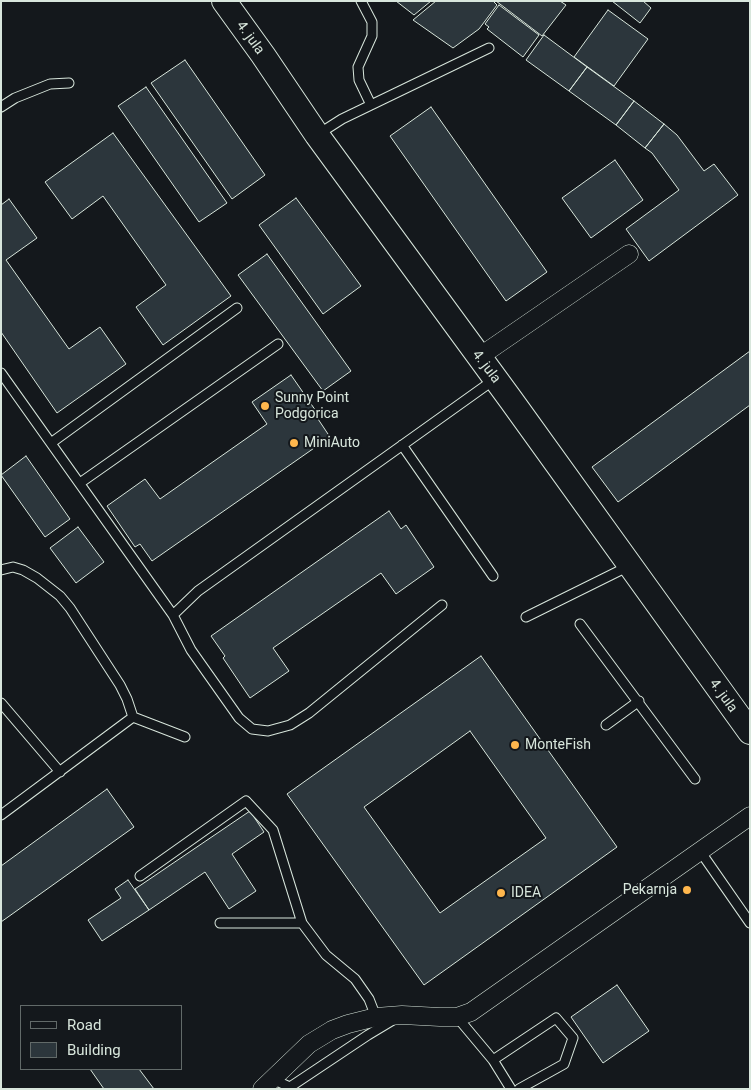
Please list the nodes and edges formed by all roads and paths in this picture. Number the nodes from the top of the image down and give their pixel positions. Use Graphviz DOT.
graph roads {
  1 [pos="224,1"];
  2 [pos="361,1"];
  3 [pos="489,48"];
  4 [pos="69,83"];
  5 [pos="371,105"];
  6 [pos="1,107"];
  7 [pos="317,135"];
  8 [pos="629,254"];
  9 [pos="237,308"];
  10 [pos="278,344"];
  11 [pos="479,357"];
  12 [pos="1,373"];
  13 [pos="495,379"];
  14 [pos="51,443"];
  15 [pos="402,445"];
  16 [pos="80,484"];
  17 [pos="630,566"];
  18 [pos="1,570"];
  19 [pos="493,576"];
  20 [pos="442,605"];
  21 [pos="173,615"];
  22 [pos="526,618"];
  23 [pos="580,624"];
  24 [pos="638,701"];
  25 [pos="1,703"];
  26 [pos="133,717"];
  27 [pos="606,725"];
  28 [pos="750,732"];
  29 [pos="185,737"];
  30 [pos="60,772"];
  31 [pos="695,778"];
  32 [pos="1,815"];
  33 [pos="750,816"];
  34 [pos="700,851"];
  35 [pos="140,876"];
  36 [pos="220,923"];
  37 [pos="302,923"];
  38 [pos="750,923"];
  39 [pos="402,1015"];
  40 [pos="376,1017"];
  41 [pos="457,1017"];
  42 [pos="493,1060"];
  43 [pos="267,1084"];
  44 [pos="289,1088"];
  45 [pos="511,1089"];
  46 [pos="519,1089"];
  1 -- 7 [label="main road, 4. jula"];
  2 -- 5 [label="lane"];
  3 -- 5 [label="lane"];
  4 -- 6 [label="lane"];
  5 -- 7 [label="lane"];
  7 -- 11 [label="main road, 4. jula"];
  8 -- 11 [label="street"];
  9 -- 14 [label="lane"];
  10 -- 16 [label="lane"];
  11 -- 13 [label="main road, 4. jula"];
  12 -- 14 [label="lane"];
  13 -- 15 [label="lane"];
  13 -- 17 [label="main road, 4. jula"];
  14 -- 16 [label="lane"];
  15 -- 19 [label="lane"];
  15 -- 21 [label="lane"];
  16 -- 21 [label="lane"];
  17 -- 22 [label="lane"];
  17 -- 28 [label="main road, 4. jula"];
  18 -- 26 [label="lane"];
  20 -- 21 [label="lane"];
  23 -- 24 [label="lane"];
  24 -- 27 [label="lane"];
  24 -- 31 [label="lane"];
  25 -- 30 [label="lane"];
  26 -- 29 [label="lane"];
  26 -- 30 [label="lane"];
  30 -- 32 [label="lane"];
  33 -- 34 [label="street"];
  34 -- 38 [label="lane"];
  34 -- 41 [label="street"];
  35 -- 37 [label="lane"];
  36 -- 37 [label="lane"];
  37 -- 40 [label="lane"];
  39 -- 40 [label="street"];
  39 -- 41 [label="street"];
  39 -- 44 [label="lane"];
  40 -- 43 [label="street"];
  41 -- 42 [label="lane"];
  42 -- 45 [label="lane"];
  42 -- 46 [label="lane"];
  43 -- 44 [label="lane"];
}
